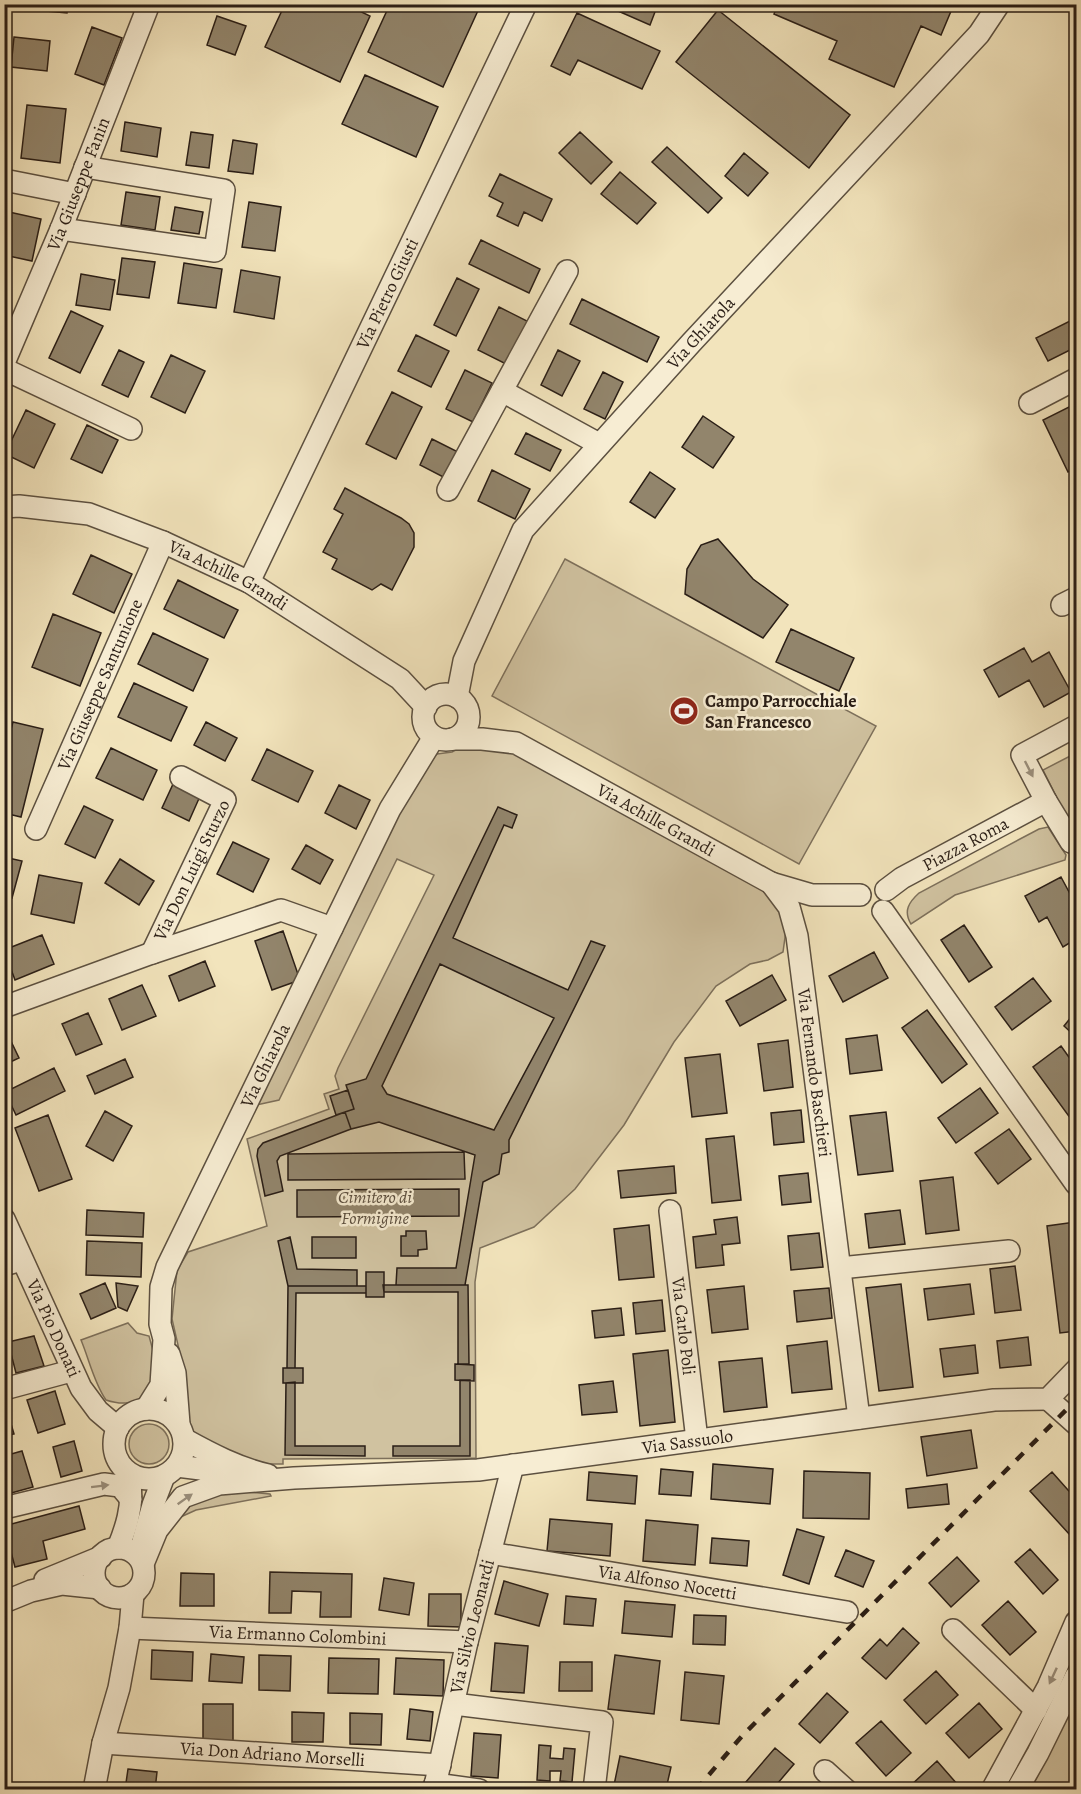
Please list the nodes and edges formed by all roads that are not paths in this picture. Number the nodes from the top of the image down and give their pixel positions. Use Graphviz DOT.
graph roads {
  1 [pos="148,4"];
  2 [pos="526,4"];
  3 [pos="999,4"];
  4 [pos="85,167"];
  5 [pos="4,180"];
  6 [pos="75,194"];
  7 [pos="61,229"];
  8 [pos="567,271"];
  9 [pos="4,363"];
  10 [pos="4,369"];
  11 [pos="1077,379"];
  12 [pos="502,391"];
  13 [pos="1030,403"];
  14 [pos="131,429"];
  15 [pos="599,444"];
  16 [pos="448,490"];
  17 [pos="4,507"];
  18 [pos="163,542"];
  19 [pos="249,582"];
  20 [pos="462,703"];
  21 [pos="426,706"];
  22 [pos="1077,726"];
  23 [pos="443,738"];
  24 [pos="516,743"];
  25 [pos="181,777"];
  26 [pos="1046,801"];
  27 [pos="36,829"];
  28 [pos="1077,839"];
  29 [pos="771,883"];
  30 [pos="885,900"];
  31 [pos="332,928"];
  32 [pos="152,953"];
  33 [pos="4,1007"];
  34 [pos="1077,1184"];
  35 [pos="670,1211"];
  36 [pos="4,1219"];
  37 [pos="1009,1251"];
  38 [pos="13,1262"];
  39 [pos="840,1269"];
  40 [pos="164,1339"];
  41 [pos="1077,1370"];
  42 [pos="71,1371"];
  43 [pos="4,1389"];
  44 [pos="1048,1399"];
  45 [pos="146,1409"];
  46 [pos="859,1418"];
  47 [pos="1077,1424"];
  48 [pos="118,1428"];
  49 [pos="181,1432"];
  50 [pos="697,1440"];
  51 [pos="513,1465"];
  52 [pos="171,1471"];
  53 [pos="129,1473"];
  54 [pos="286,1479"];
  55 [pos="237,1483"];
  56 [pos="131,1499"];
  57 [pos="4,1508"];
  58 [pos="109,1552"];
  59 [pos="490,1553"];
  60 [pos="140,1560"];
  61 [pos="100,1588"];
  62 [pos="31,1591"];
  63 [pos="133,1594"];
  64 [pos="4,1602"];
  65 [pos="847,1612"];
  66 [pos="1077,1622"];
  67 [pos="130,1628"];
  68 [pos="953,1630"];
  69 [pos="467,1642"];
  70 [pos="1077,1676"];
  71 [pos="454,1704"];
  72 [pos="1036,1710"];
  73 [pos="103,1743"];
  74 [pos="825,1771"];
  75 [pos="436,1780"];
  76 [pos="94,1790"];
  77 [pos="479,1790"];
  78 [pos="594,1790"];
  79 [pos="846,1790"];
  80 [pos="992,1790"];
  81 [pos="1017,1790"];
  1 -- 4 [label="street, Via Giuseppe Fanin"];
  2 -- 19 [label="street, Via Pietro Giusti"];
  3 -- 15 [label="street, Via Ghiarola"];
  4 -- 6 [label="street, Via Giuseppe Fanin"];
  4 -- 7 [label="street"];
  5 -- 6 [label="street"];
  6 -- 7 [label="street, Via Giuseppe Fanin"];
  7 -- 9 [label="street, Via Giuseppe Fanin"];
  8 -- 12 [label="street"];
  10 -- 14 [label="street"];
  11 -- 13 [label="street"];
  12 -- 15 [label="street"];
  12 -- 16 [label="street"];
  15 -- 20 [label="street, Via Ghiarola"];
  17 -- 18 [label="street, Via Achille Grandi"];
  18 -- 19 [label="street, Via Achille Grandi"];
  18 -- 27 [label="street, Via Giuseppe Santunione"];
  19 -- 21 [label="street, Via Achille Grandi"];
  20 -- 21 [label="street"];
  20 -- 23 [label="street, Via Ghiarola"];
  20 -- 24 [label="street"];
  21 -- 23 [label="street"];
  22 -- 26 [label="street, one-way"];
  23 -- 24 [label="street, Via Achille Grandi"];
  23 -- 31 [label="street, Via Ghiarola"];
  24 -- 29 [label="street, Via Achille Grandi"];
  25 -- 32 [label="street, Via Don Luigi Sturzo"];
  26 -- 28 [label="street"];
  26 -- 30 [label="street, Piazza Roma"];
  29 -- 30 [label="street, Via Achille Grandi"];
  29 -- 39 [label="street, Via Fernando Baschieri"];
  30 -- 34 [label="street"];
  31 -- 32 [label="street, Via Don Luigi Sturzo"];
  31 -- 40 [label="street, Via Ghiarola"];
  32 -- 33 [label="street, Via Don Luigi Sturzo"];
  35 -- 50 [label="street, Via Carlo Poli"];
  36 -- 38 [label="street, Via Pio Donati"];
  37 -- 39 [label="street"];
  38 -- 42 [label="street, Via Pio Donati"];
  39 -- 46 [label="street, Via Fernando Baschieri"];
  40 -- 45 [label="street, Via Ghiarola"];
  40 -- 49 [label="street"];
  41 -- 44 [label="street"];
  42 -- 43 [label="street"];
  42 -- 48 [label="street, Via Pio Donati"];
  44 -- 46 [label="street, Via Sassuolo"];
  44 -- 47 [label="street"];
  45 -- 48 [label="street"];
  45 -- 49 [label="street"];
  46 -- 50 [label="street, Via Sassuolo"];
  48 -- 53 [label="street"];
  49 -- 52 [label="street"];
  49 -- 54 [label="street, Via Sassuolo"];
  50 -- 51 [label="street, Via Sassuolo"];
  51 -- 54 [label="street, Via Sassuolo"];
  51 -- 59 [label="street, Via Silvio Leonardi"];
  52 -- 53 [label="street"];
  52 -- 55 [label="street"];
  52 -- 60 [label="street"];
  53 -- 56 [label="street"];
  54 -- 55 [label="street, Via Sassuolo"];
  60 -- 55 [label="street, Via Sassuolo, one-way"];
  57 -- 56 [label="street, one-way"];
  56 -- 58 [label="street"];
  58 -- 60 [label="street"];
  58 -- 61 [label="street"];
  58 -- 62 [label="street"];
  59 -- 65 [label="street, Via Alfonso Nocetti"];
  59 -- 69 [label="street, Via Silvio Leonardi"];
  60 -- 63 [label="street"];
  61 -- 62 [label="street"];
  61 -- 63 [label="street"];
  62 -- 64 [label="street"];
  63 -- 67 [label="street"];
  66 -- 72 [label="street, one-way"];
  67 -- 69 [label="street, Via Ermanno Colombini"];
  67 -- 73 [label="street"];
  68 -- 72 [label="street"];
  69 -- 71 [label="street, Via Silvio Leonardi"];
  70 -- 81 [label="street"];
  71 -- 75 [label="street, Via Silvio Leonardi"];
  71 -- 78 [label="street"];
  72 -- 80 [label="street"];
  73 -- 75 [label="street, Via Don Adriano Morselli"];
  73 -- 76 [label="street"];
  74 -- 79 [label="street"];
  75 -- 77 [label="street, Via Don Adriano Morselli"];
}
